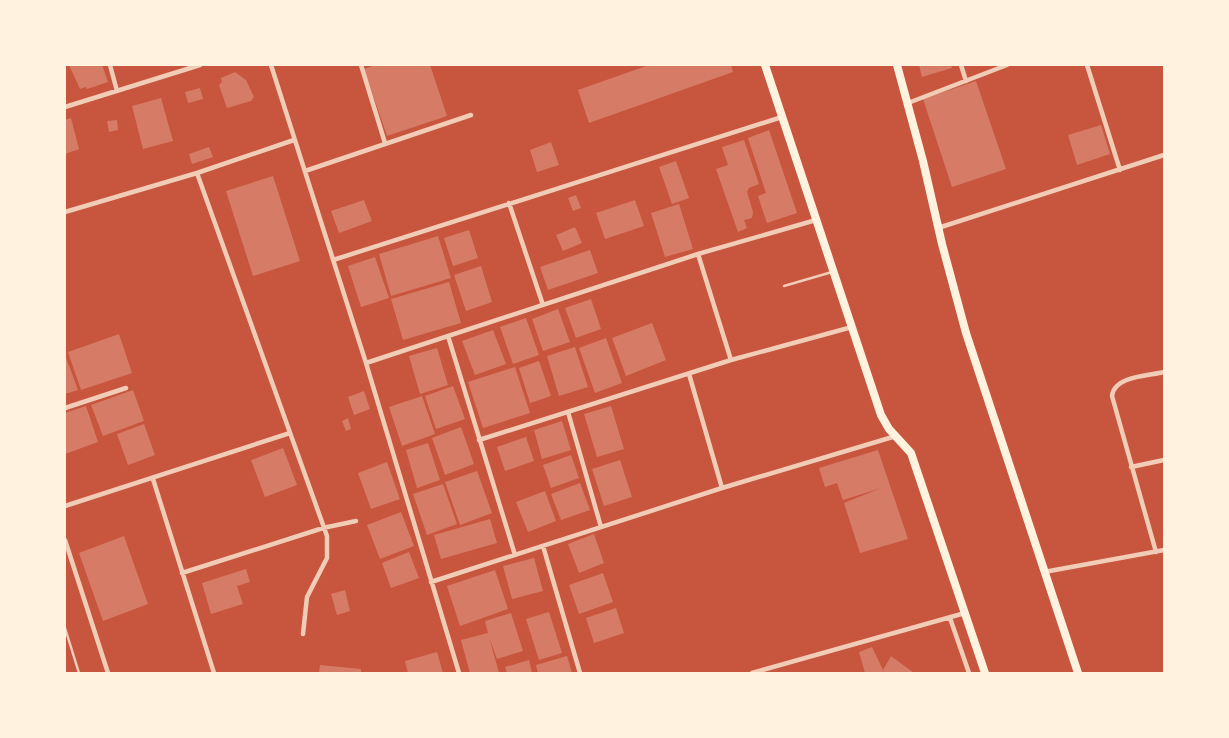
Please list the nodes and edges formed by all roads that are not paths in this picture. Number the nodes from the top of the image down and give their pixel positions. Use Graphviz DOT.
graph roads {
  1 [pos="110,65"];
  2 [pos="200,65"];
  3 [pos="271,65"];
  4 [pos="361,65"];
  5 [pos="765,65"];
  6 [pos="897,65"];
  7 [pos="961,65"];
  8 [pos="1008,65"];
  9 [pos="1087,65"];
  10 [pos="966,81"];
  11 [pos="118,91"];
  12 [pos="908,103"];
  13 [pos="65,107"];
  14 [pos="471,115"];
  15 [pos="782,117"];
  16 [pos="294,140"];
  17 [pos="385,143"];
  18 [pos="1164,155"];
  19 [pos="1120,170"];
  20 [pos="305,171"];
  21 [pos="197,173"];
  22 [pos="509,203"];
  23 [pos="65,212"];
  24 [pos="816,220"];
  25 [pos="938,228"];
  26 [pos="698,254"];
  27 [pos="333,260"];
  28 [pos="834,271"];
  29 [pos="784,286"];
  30 [pos="543,305"];
  31 [pos="852,327"];
  32 [pos="448,336"];
  33 [pos="731,360"];
  34 [pos="366,363"];
  35 [pos="1164,372"];
  36 [pos="689,374"];
  37 [pos="126,388"];
  38 [pos="65,408"];
  39 [pos="568,412"];
  40 [pos="290,433"];
  41 [pos="896,436"];
  42 [pos="479,440"];
  43 [pos="1164,460"];
  44 [pos="1131,467"];
  45 [pos="153,479"];
  46 [pos="722,488"];
  47 [pos="65,506"];
  48 [pos="356,521"];
  49 [pos="601,527"];
  50 [pos="323,528"];
  51 [pos="65,540"];
  52 [pos="543,546"];
  53 [pos="1164,550"];
  54 [pos="1156,552"];
  55 [pos="515,555"];
  56 [pos="1044,572"];
  57 [pos="182,573"];
  58 [pos="431,582"];
  59 [pos="965,613"];
  60 [pos="950,618"];
  61 [pos="65,628"];
  62 [pos="303,634"];
  63 [pos="79,673"];
  64 [pos="108,673"];
  65 [pos="214,673"];
  66 [pos="459,673"];
  67 [pos="580,673"];
  68 [pos="752,673"];
  69 [pos="970,673"];
  70 [pos="985,673"];
  71 [pos="1078,673"];
  1 -- 11 [label="street"];
  2 -- 11 [label="street"];
  3 -- 16 [label="street"];
  4 -- 17 [label="street"];
  5 -- 15 [label="main road"];
  6 -- 12 [label="main road"];
  7 -- 10 [label="street"];
  8 -- 10 [label="street"];
  9 -- 19 [label="street"];
  10 -- 12 [label="street"];
  11 -- 13 [label="street"];
  12 -- 25 [label="main road"];
  14 -- 17 [label="street"];
  15 -- 22 [label="street"];
  15 -- 24 [label="main road"];
  16 -- 20 [label="street"];
  16 -- 21 [label="street"];
  17 -- 20 [label="street"];
  18 -- 19 [label="street"];
  19 -- 25 [label="street"];
  20 -- 27 [label="street"];
  21 -- 23 [label="street"];
  21 -- 40 [label="street"];
  22 -- 27 [label="street"];
  22 -- 30 [label="street"];
  24 -- 26 [label="street"];
  24 -- 28 [label="main road"];
  25 -- 56 [label="main road"];
  26 -- 30 [label="street"];
  26 -- 33 [label="street"];
  27 -- 34 [label="street"];
  28 -- 29 [label="lane"];
  28 -- 31 [label="main road"];
  30 -- 32 [label="street"];
  31 -- 33 [label="street"];
  31 -- 41 [label="main road"];
  32 -- 34 [label="street"];
  32 -- 42 [label="street"];
  33 -- 36 [label="street"];
  34 -- 58 [label="street"];
  35 -- 44 [label="street"];
  36 -- 39 [label="street"];
  36 -- 46 [label="street"];
  37 -- 38 [label="street"];
  39 -- 42 [label="street"];
  39 -- 49 [label="street"];
  40 -- 45 [label="street"];
  40 -- 50 [label="street"];
  41 -- 46 [label="street"];
  41 -- 59 [label="main road"];
  42 -- 55 [label="street"];
  43 -- 44 [label="street"];
  44 -- 54 [label="street"];
  45 -- 47 [label="street"];
  45 -- 57 [label="street"];
  46 -- 49 [label="street"];
  48 -- 50 [label="street"];
  49 -- 52 [label="street"];
  50 -- 57 [label="street"];
  50 -- 62 [label="street"];
  51 -- 64 [label="street"];
  52 -- 55 [label="street"];
  52 -- 67 [label="street"];
  53 -- 54 [label="street"];
  54 -- 56 [label="street"];
  55 -- 58 [label="street"];
  56 -- 71 [label="main road"];
  57 -- 65 [label="street"];
  58 -- 66 [label="street"];
  59 -- 60 [label="street"];
  59 -- 70 [label="main road"];
  60 -- 68 [label="street"];
  60 -- 69 [label="street"];
  61 -- 63 [label="lane"];
}
